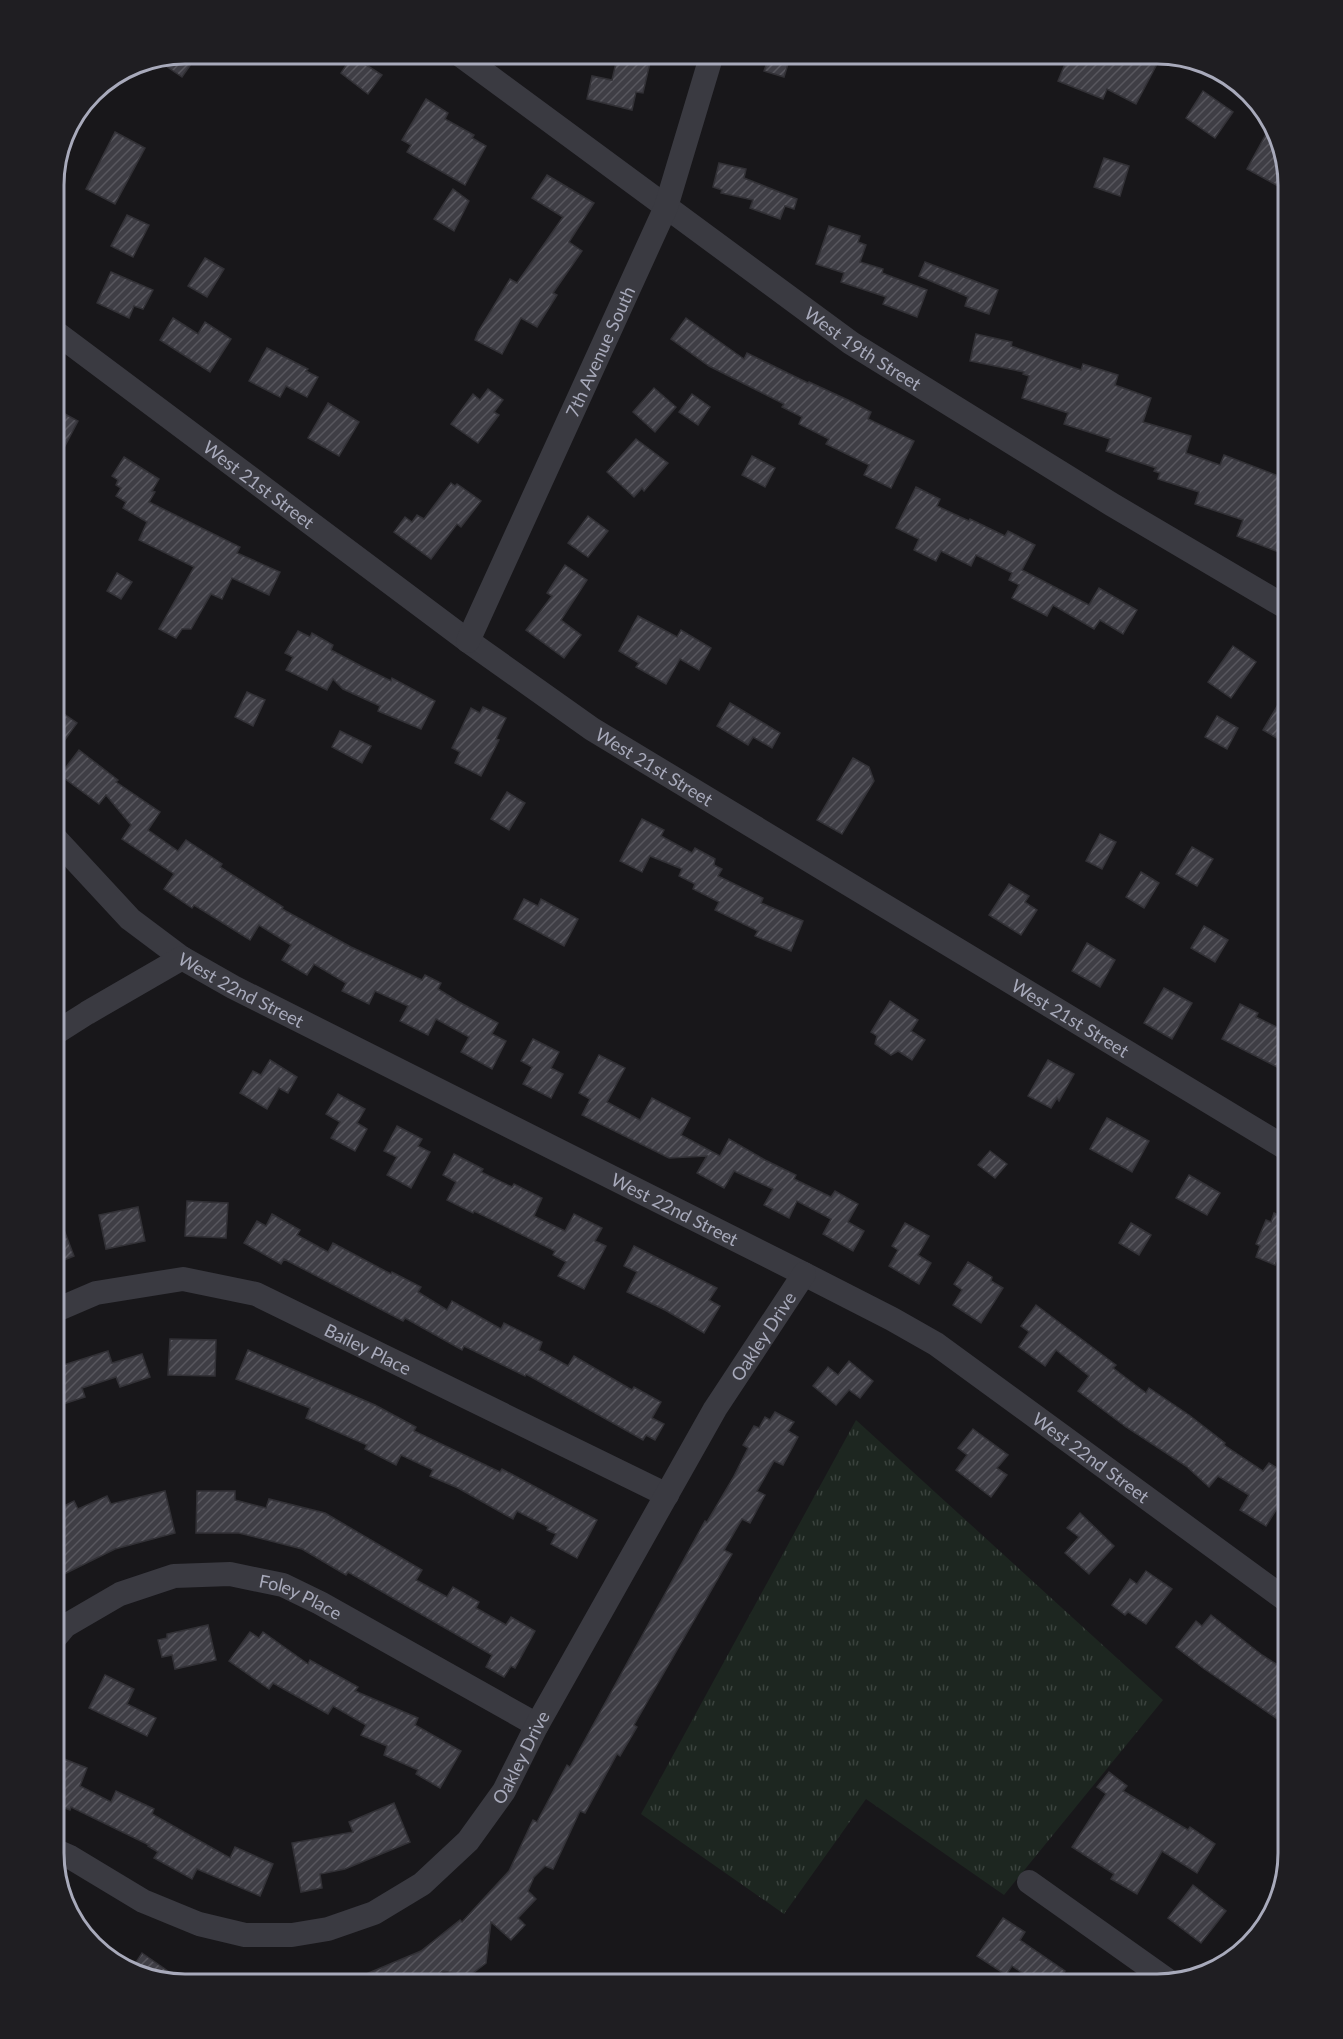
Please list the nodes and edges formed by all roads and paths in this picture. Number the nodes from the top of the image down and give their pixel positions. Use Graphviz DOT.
graph roads {
  1 [pos="474,65"];
  2 [pos="709,65"];
  3 [pos="666,207"];
  4 [pos="65,339"];
  5 [pos="1279,603"];
  6 [pos="468,641"];
  7 [pos="65,848"];
  8 [pos="182,958"];
  9 [pos="64,1027"];
  10 [pos="1279,1144"];
  11 [pos="804,1274"];
  12 [pos="64,1307"];
  13 [pos="667,1495"];
  14 [pos="1279,1595"];
  15 [pos="64,1627"];
  16 [pos="537,1725"];
  17 [pos="64,1854"];
  18 [pos="1029,1882"];
  19 [pos="1159,1974"];
  1 -- 3 [label="street, West 19th Street"];
  2 -- 3 [label="street, 7th Avenue South"];
  3 -- 5 [label="street, West 19th Street"];
  3 -- 6 [label="street, 7th Avenue South"];
  4 -- 6 [label="street, West 21st Street"];
  6 -- 10 [label="street, West 21st Street"];
  7 -- 8 [label="street, West 22nd Street"];
  8 -- 9 [label="street"];
  8 -- 11 [label="street, West 22nd Street"];
  11 -- 13 [label="street, Oakley Drive"];
  11 -- 14 [label="street, West 22nd Street"];
  12 -- 13 [label="street, Bailey Place"];
  13 -- 16 [label="street, Oakley Drive"];
  15 -- 16 [label="street, Foley Place"];
  16 -- 17 [label="street, Oakley Drive"];
  18 -- 19 [label="street"];
}
